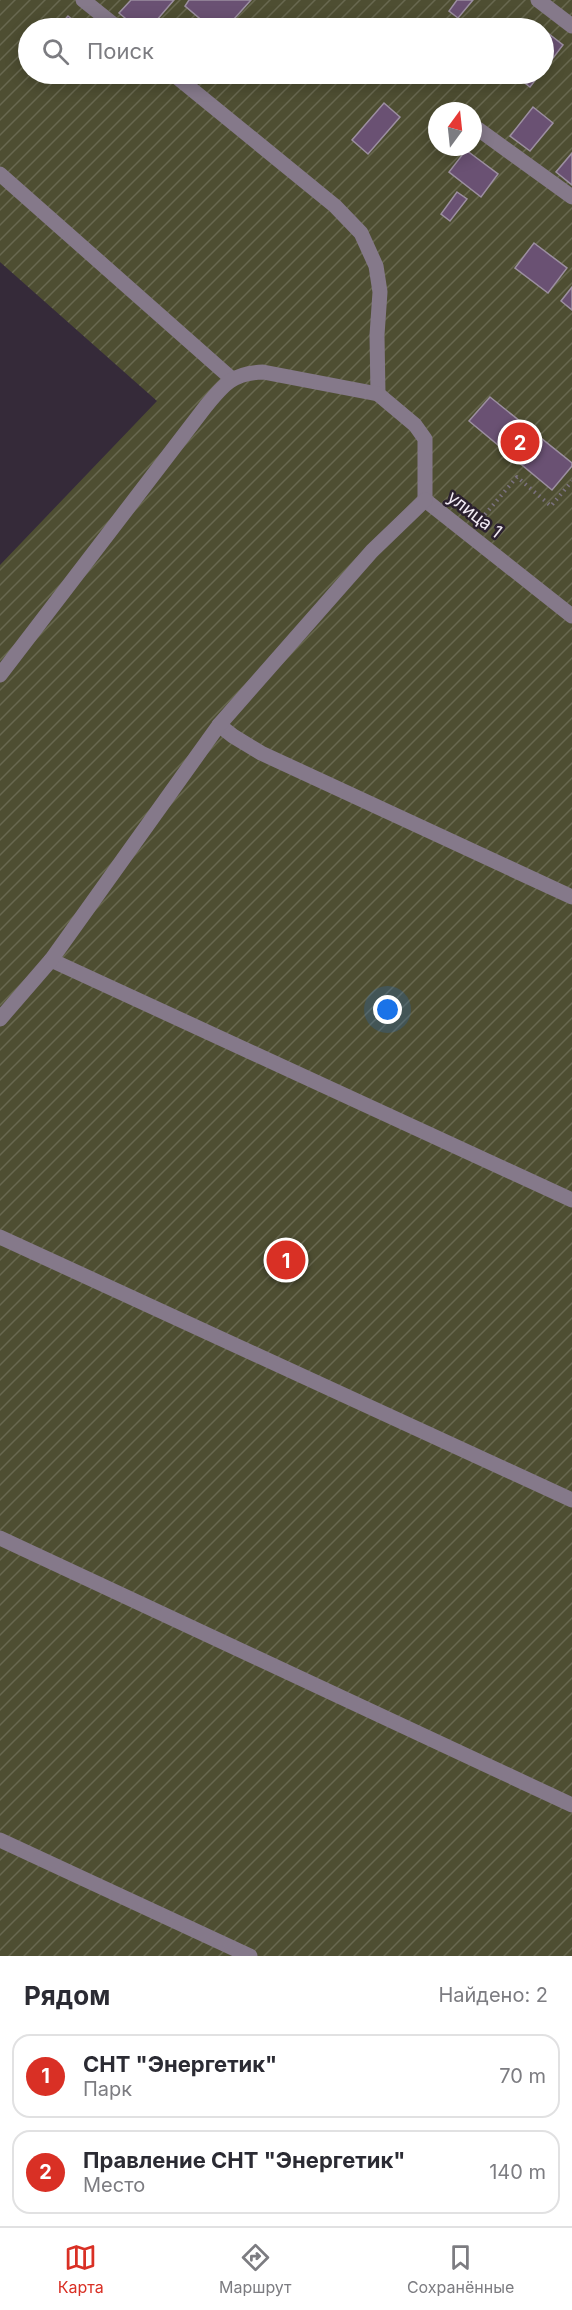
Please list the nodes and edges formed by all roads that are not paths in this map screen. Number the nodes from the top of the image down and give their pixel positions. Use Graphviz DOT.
graph roads {
  1 [pos="83,0"];
  2 [pos="538,0"];
  3 [pos="106,18"];
  4 [pos="572,26"];
  5 [pos="185,84"];
  6 [pos="482,132"];
  7 [pos="0,174"];
  8 [pos="572,197"];
  9 [pos="232,379"];
  10 [pos="378,394"];
  11 [pos="425,500"];
  12 [pos="572,616"];
  13 [pos="0,675"];
  14 [pos="219,724"];
  15 [pos="572,897"];
  16 [pos="51,960"];
  17 [pos="0,1019"];
  18 [pos="572,1200"];
  19 [pos="0,1237"];
  20 [pos="572,1500"];
  21 [pos="0,1538"];
  22 [pos="572,1805"];
  23 [pos="0,1840"];
  24 [pos="250,1956"];
  1 -- 3 [label="lane"];
  2 -- 4 [label="lane"];
  5 -- 10 [label="lane"];
  6 -- 8 [label="lane"];
  7 -- 9 [label="lane"];
  9 -- 10 [label="lane"];
  9 -- 13 [label="lane"];
  10 -- 11 [label="lane, улица 1"];
  11 -- 12 [label="lane, улица 1"];
  11 -- 14 [label="lane"];
  14 -- 15 [label="lane"];
  14 -- 16 [label="lane"];
  16 -- 17 [label="lane"];
  16 -- 18 [label="lane"];
  19 -- 20 [label="lane"];
  21 -- 22 [label="lane"];
  23 -- 24 [label="lane"];
}
